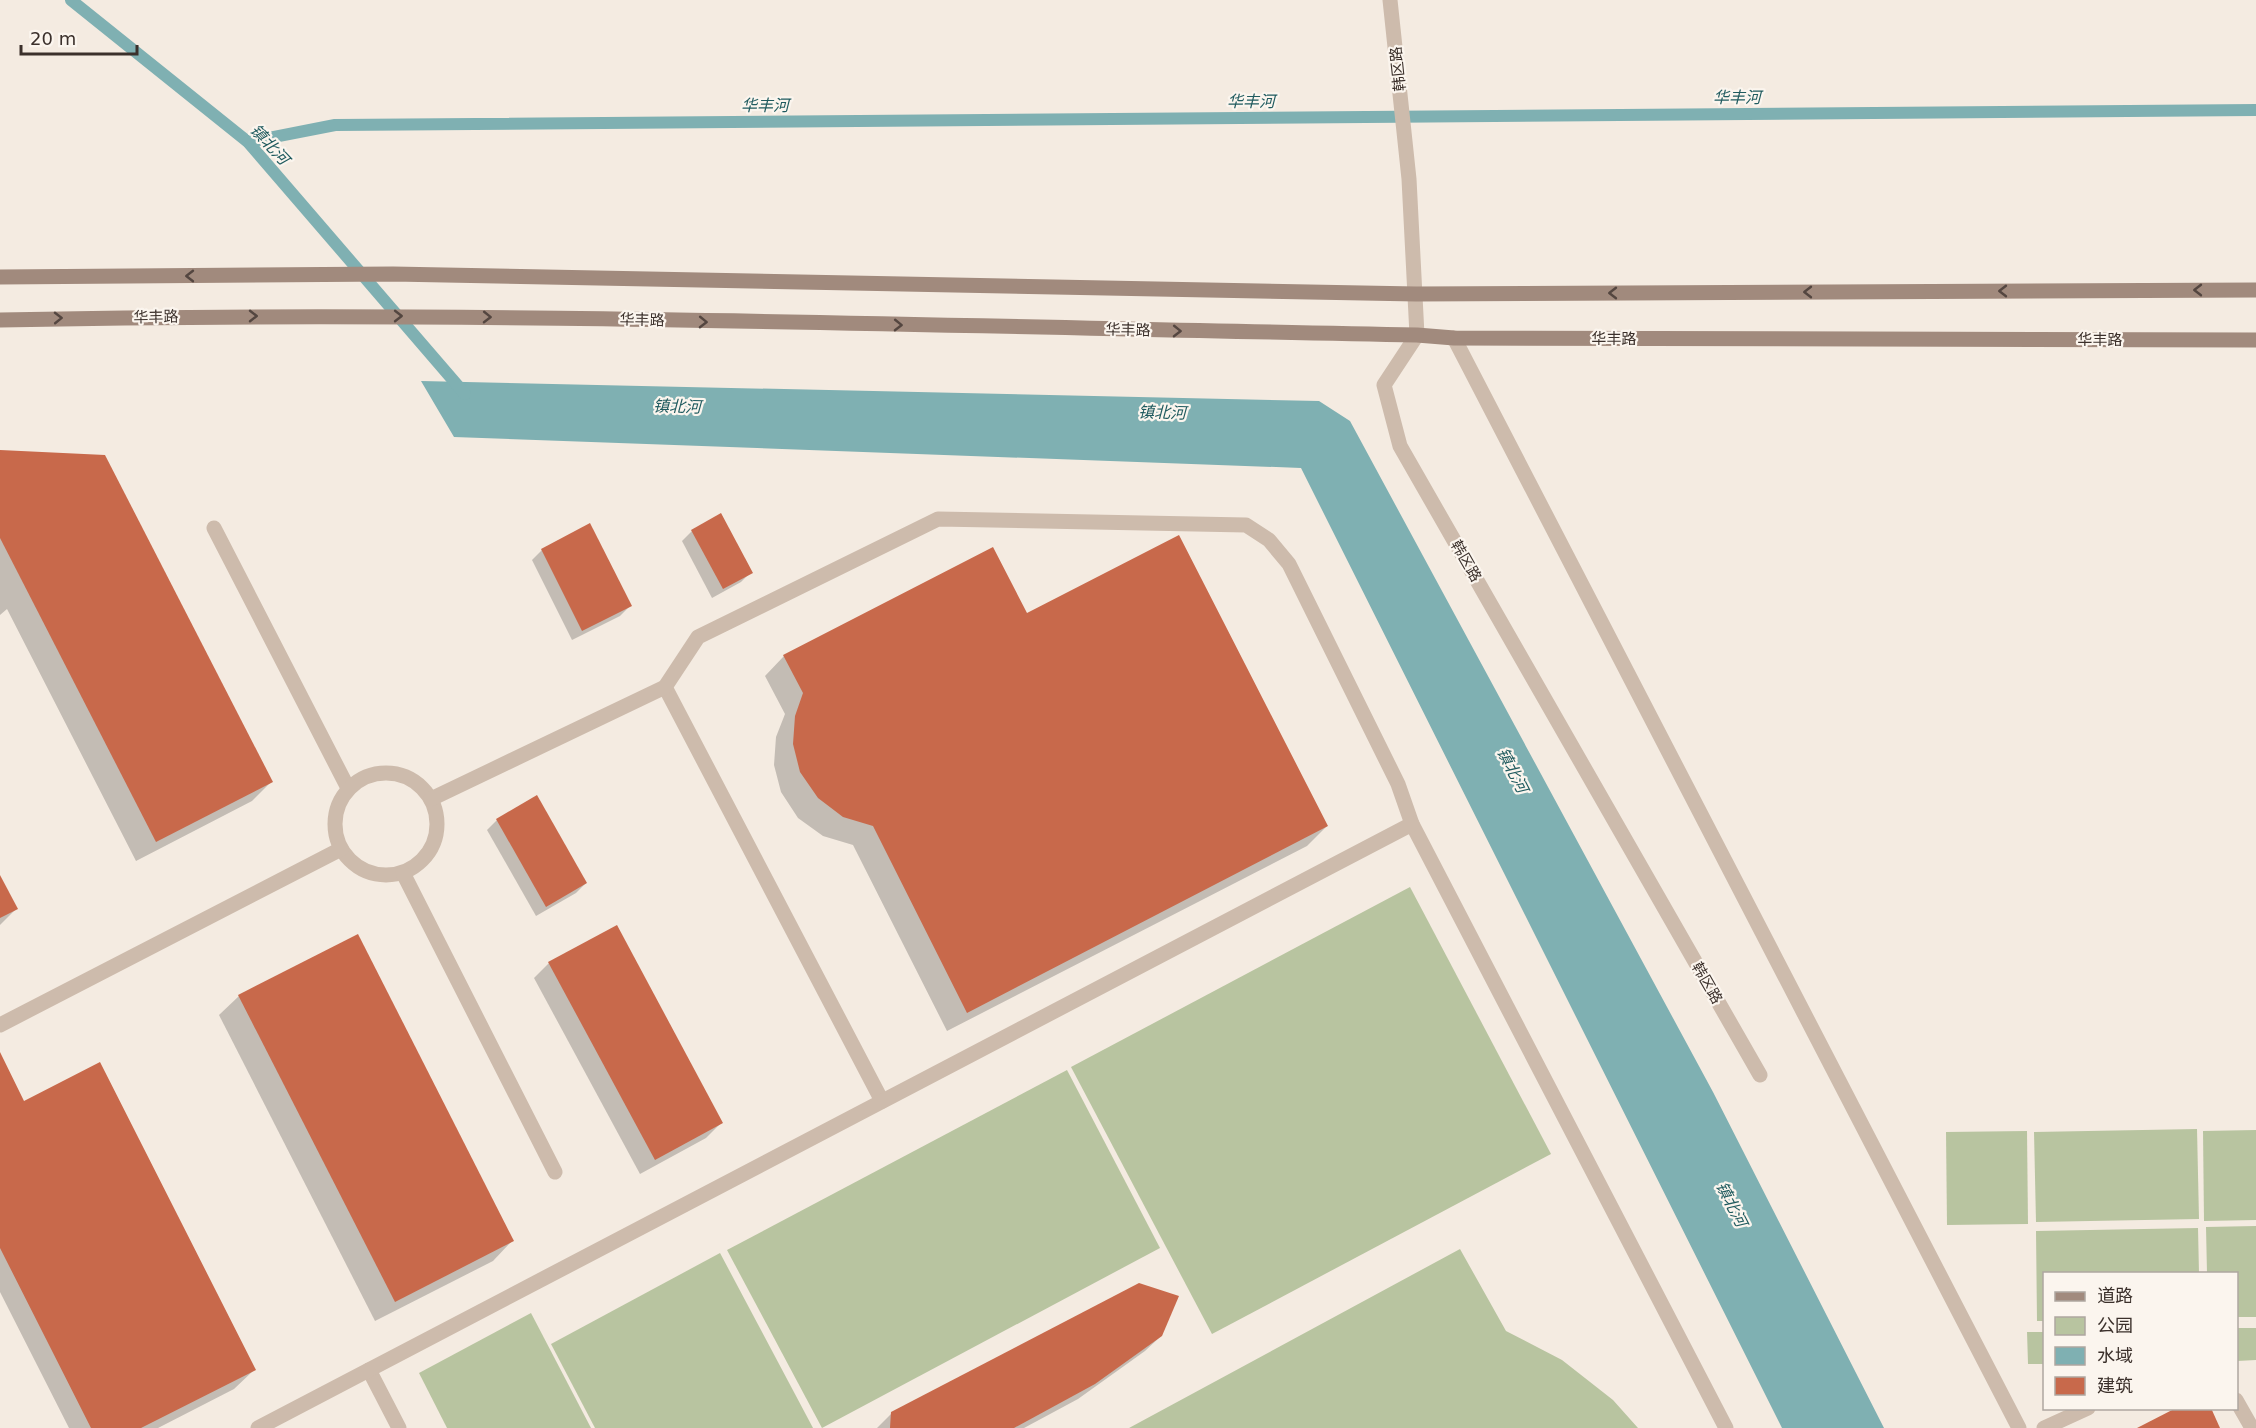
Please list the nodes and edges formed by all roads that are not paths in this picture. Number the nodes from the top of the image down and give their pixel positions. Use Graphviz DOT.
graph roads {
  1 [pos="1390,0"];
  2 [pos="0,278"];
  3 [pos="2256,290"];
  4 [pos="1416,294"];
  5 [pos="0,320"];
  6 [pos="1417,335"];
  7 [pos="1454,338"];
  8 [pos="2256,340"];
  9 [pos="214,528"];
  10 [pos="665,687"];
  11 [pos="348,789"];
  12 [pos="431,799"];
  13 [pos="1412,824"];
  14 [pos="341,849"];
  15 [pos="403,873"];
  16 [pos="0,1025"];
  17 [pos="1760,1075"];
  18 [pos="882,1101"];
  19 [pos="555,1172"];
  20 [pos="369,1370"];
  21 [pos="2238,1404"];
  22 [pos="2084,1410"];
  23 [pos="258,1428"];
  24 [pos="399,1428"];
  25 [pos="1726,1428"];
  26 [pos="2019,1428"];
  27 [pos="2044,1428"];
  28 [pos="2252,1428"];
  1 -- 4 [label="street, 韩区路"];
  4 -- 2 [label="street, one-way"];
  3 -- 4 [label="street, one-way"];
  4 -- 6 [label="street, 韩区路"];
  5 -- 6 [label="street, 华丰路, one-way"];
  6 -- 7 [label="street, 华丰路"];
  6 -- 17 [label="street, 韩区路"];
  7 -- 8 [label="street, 华丰路"];
  7 -- 26 [label="street"];
  9 -- 11 [label="street"];
  10 -- 12 [label="street"];
  10 -- 13 [label="street"];
  10 -- 18 [label="street"];
  11 -- 12 [label="street"];
  11 -- 14 [label="street"];
  12 -- 15 [label="street"];
  13 -- 18 [label="street"];
  13 -- 25 [label="street"];
  14 -- 15 [label="street"];
  14 -- 16 [label="street"];
  15 -- 19 [label="street"];
  18 -- 20 [label="street"];
  20 -- 23 [label="street"];
  20 -- 24 [label="street"];
  21 -- 28 [label="street"];
  22 -- 27 [label="street"];
}
